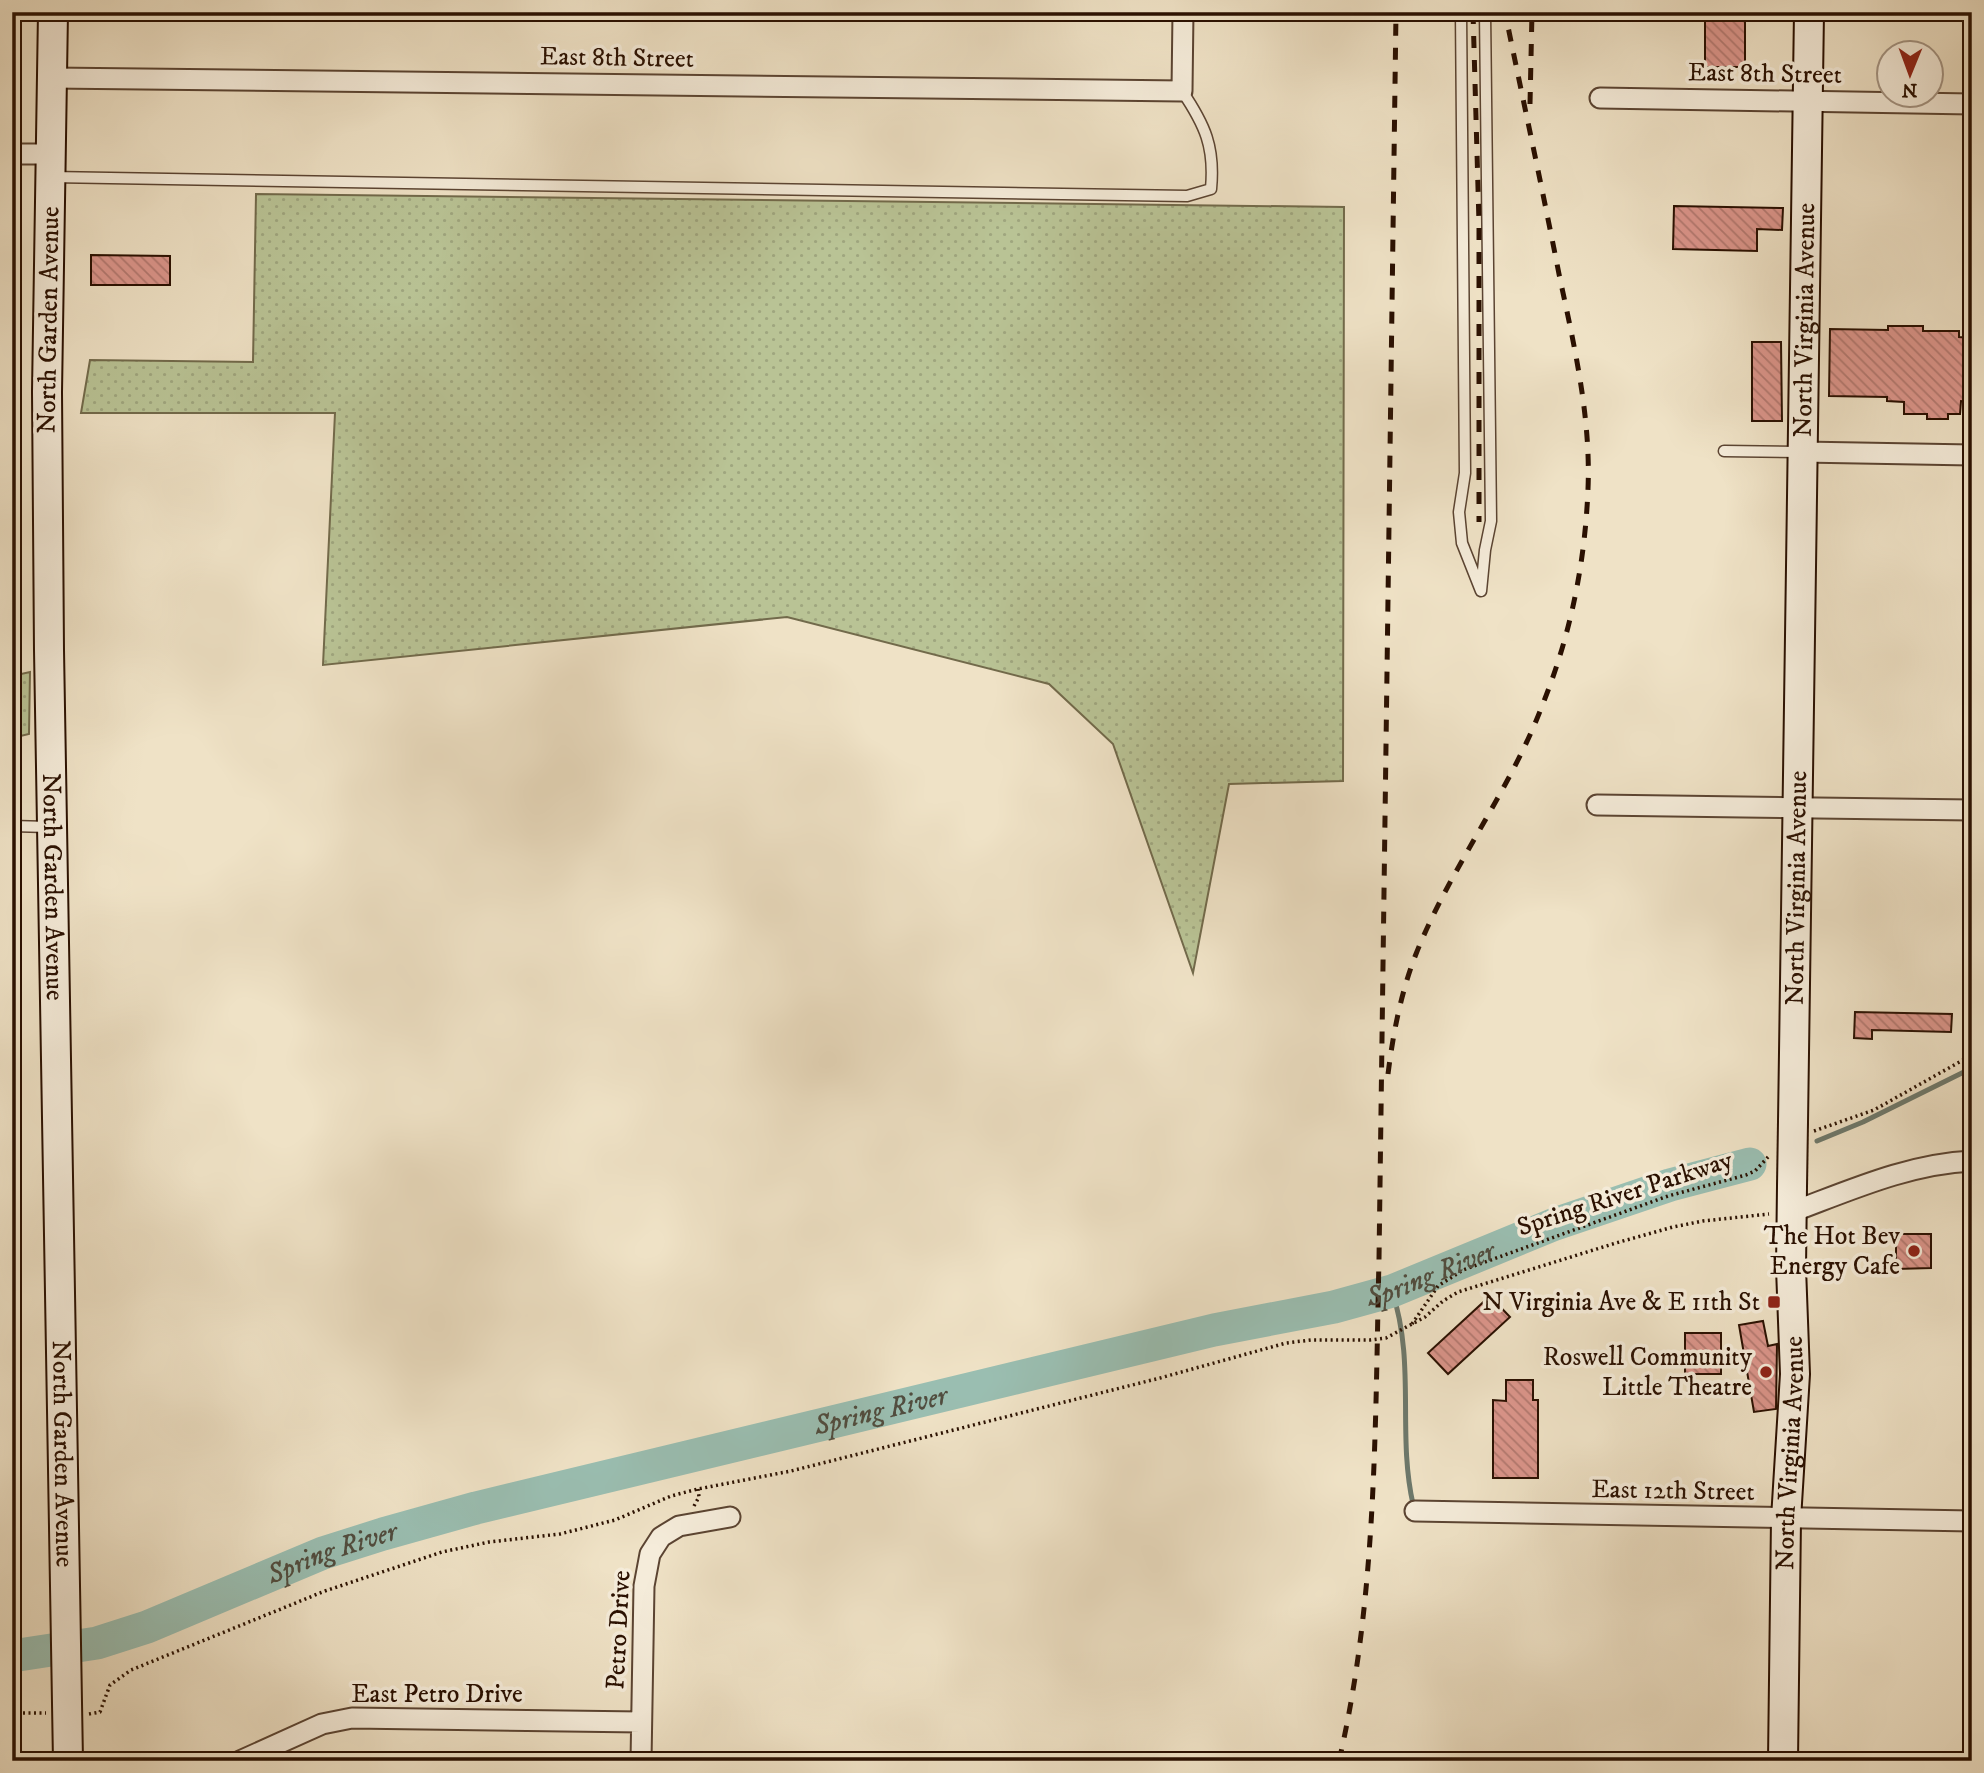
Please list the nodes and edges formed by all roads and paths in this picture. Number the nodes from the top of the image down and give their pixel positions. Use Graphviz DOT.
graph roads {
  1 [pos="53,12"];
  2 [pos="1183,12"];
  3 [pos="1461,12"];
  4 [pos="1485,12"];
  5 [pos="1809,12"];
  6 [pos="52,78"];
  7 [pos="1182,91"];
  8 [pos="1600,98"];
  9 [pos="1807,101"];
  10 [pos="1972,104"];
  11 [pos="12,154"];
  12 [pos="50,166"];
  13 [pos="1724,451"];
  14 [pos="1802,452"];
  15 [pos="1972,455"];
  16 [pos="1597,805"];
  17 [pos="1796,807"];
  18 [pos="1972,810"];
  19 [pos="12,826"];
  20 [pos="52,827"];
  21 [pos="1972,1055"];
  22 [pos="1800,1127"];
  23 [pos="1771,1152"];
  24 [pos="1972,1161"];
  25 [pos="1792,1199"];
  26 [pos="1411,1325"];
  27 [pos="1392,1335"];
  28 [pos="1415,1511"];
  29 [pos="730,1517"];
  30 [pos="1786,1519"];
  31 [pos="1972,1521"];
  32 [pos="641,1722"];
  33 [pos="68,1761"];
  34 [pos="240,1761"];
  35 [pos="641,1761"];
  36 [pos="1783,1761"];
  1 -- 6 [label="street, North Garden Avenue"];
  2 -- 7 [label="street"];
  3 -- 4 [label="lane"];
  5 -- 9 [label="street, North Virginia Avenue"];
  6 -- 7 [label="street, East 8th Street"];
  6 -- 12 [label="street, North Garden Avenue"];
  7 -- 12 [label="lane"];
  8 -- 9 [label="street, East 8th Street"];
  9 -- 10 [label="street, East 8th Street"];
  9 -- 14 [label="street, North Virginia Avenue"];
  11 -- 12 [label="street"];
  12 -- 20 [label="street, North Garden Avenue"];
  13 -- 14 [label="lane"];
  14 -- 15 [label="street"];
  14 -- 17 [label="street, North Virginia Avenue"];
  16 -- 17 [label="street"];
  17 -- 18 [label="street"];
  17 -- 22 [label="street, North Virginia Avenue"];
  19 -- 20 [label="lane"];
  20 -- 33 [label="street, North Garden Avenue"];
  21 -- 22 [label="path"];
  22 -- 25 [label="street, North Virginia Avenue, bridge"];
  23 -- 26 [label="path, Spring River Parkway"];
  24 -- 25 [label="street"];
  25 -- 26 [label="path, Spring River Parkway"];
  25 -- 30 [label="street, North Virginia Avenue"];
  26 -- 27 [label="path, Spring River Parkway"];
  28 -- 30 [label="street, East 12th Street"];
  29 -- 32 [label="street, Petro Drive"];
  30 -- 31 [label="street, East 12th Street"];
  30 -- 36 [label="street, North Virginia Avenue"];
  32 -- 34 [label="street, East Petro Drive"];
  32 -- 35 [label="street, Petro Drive"];
}
